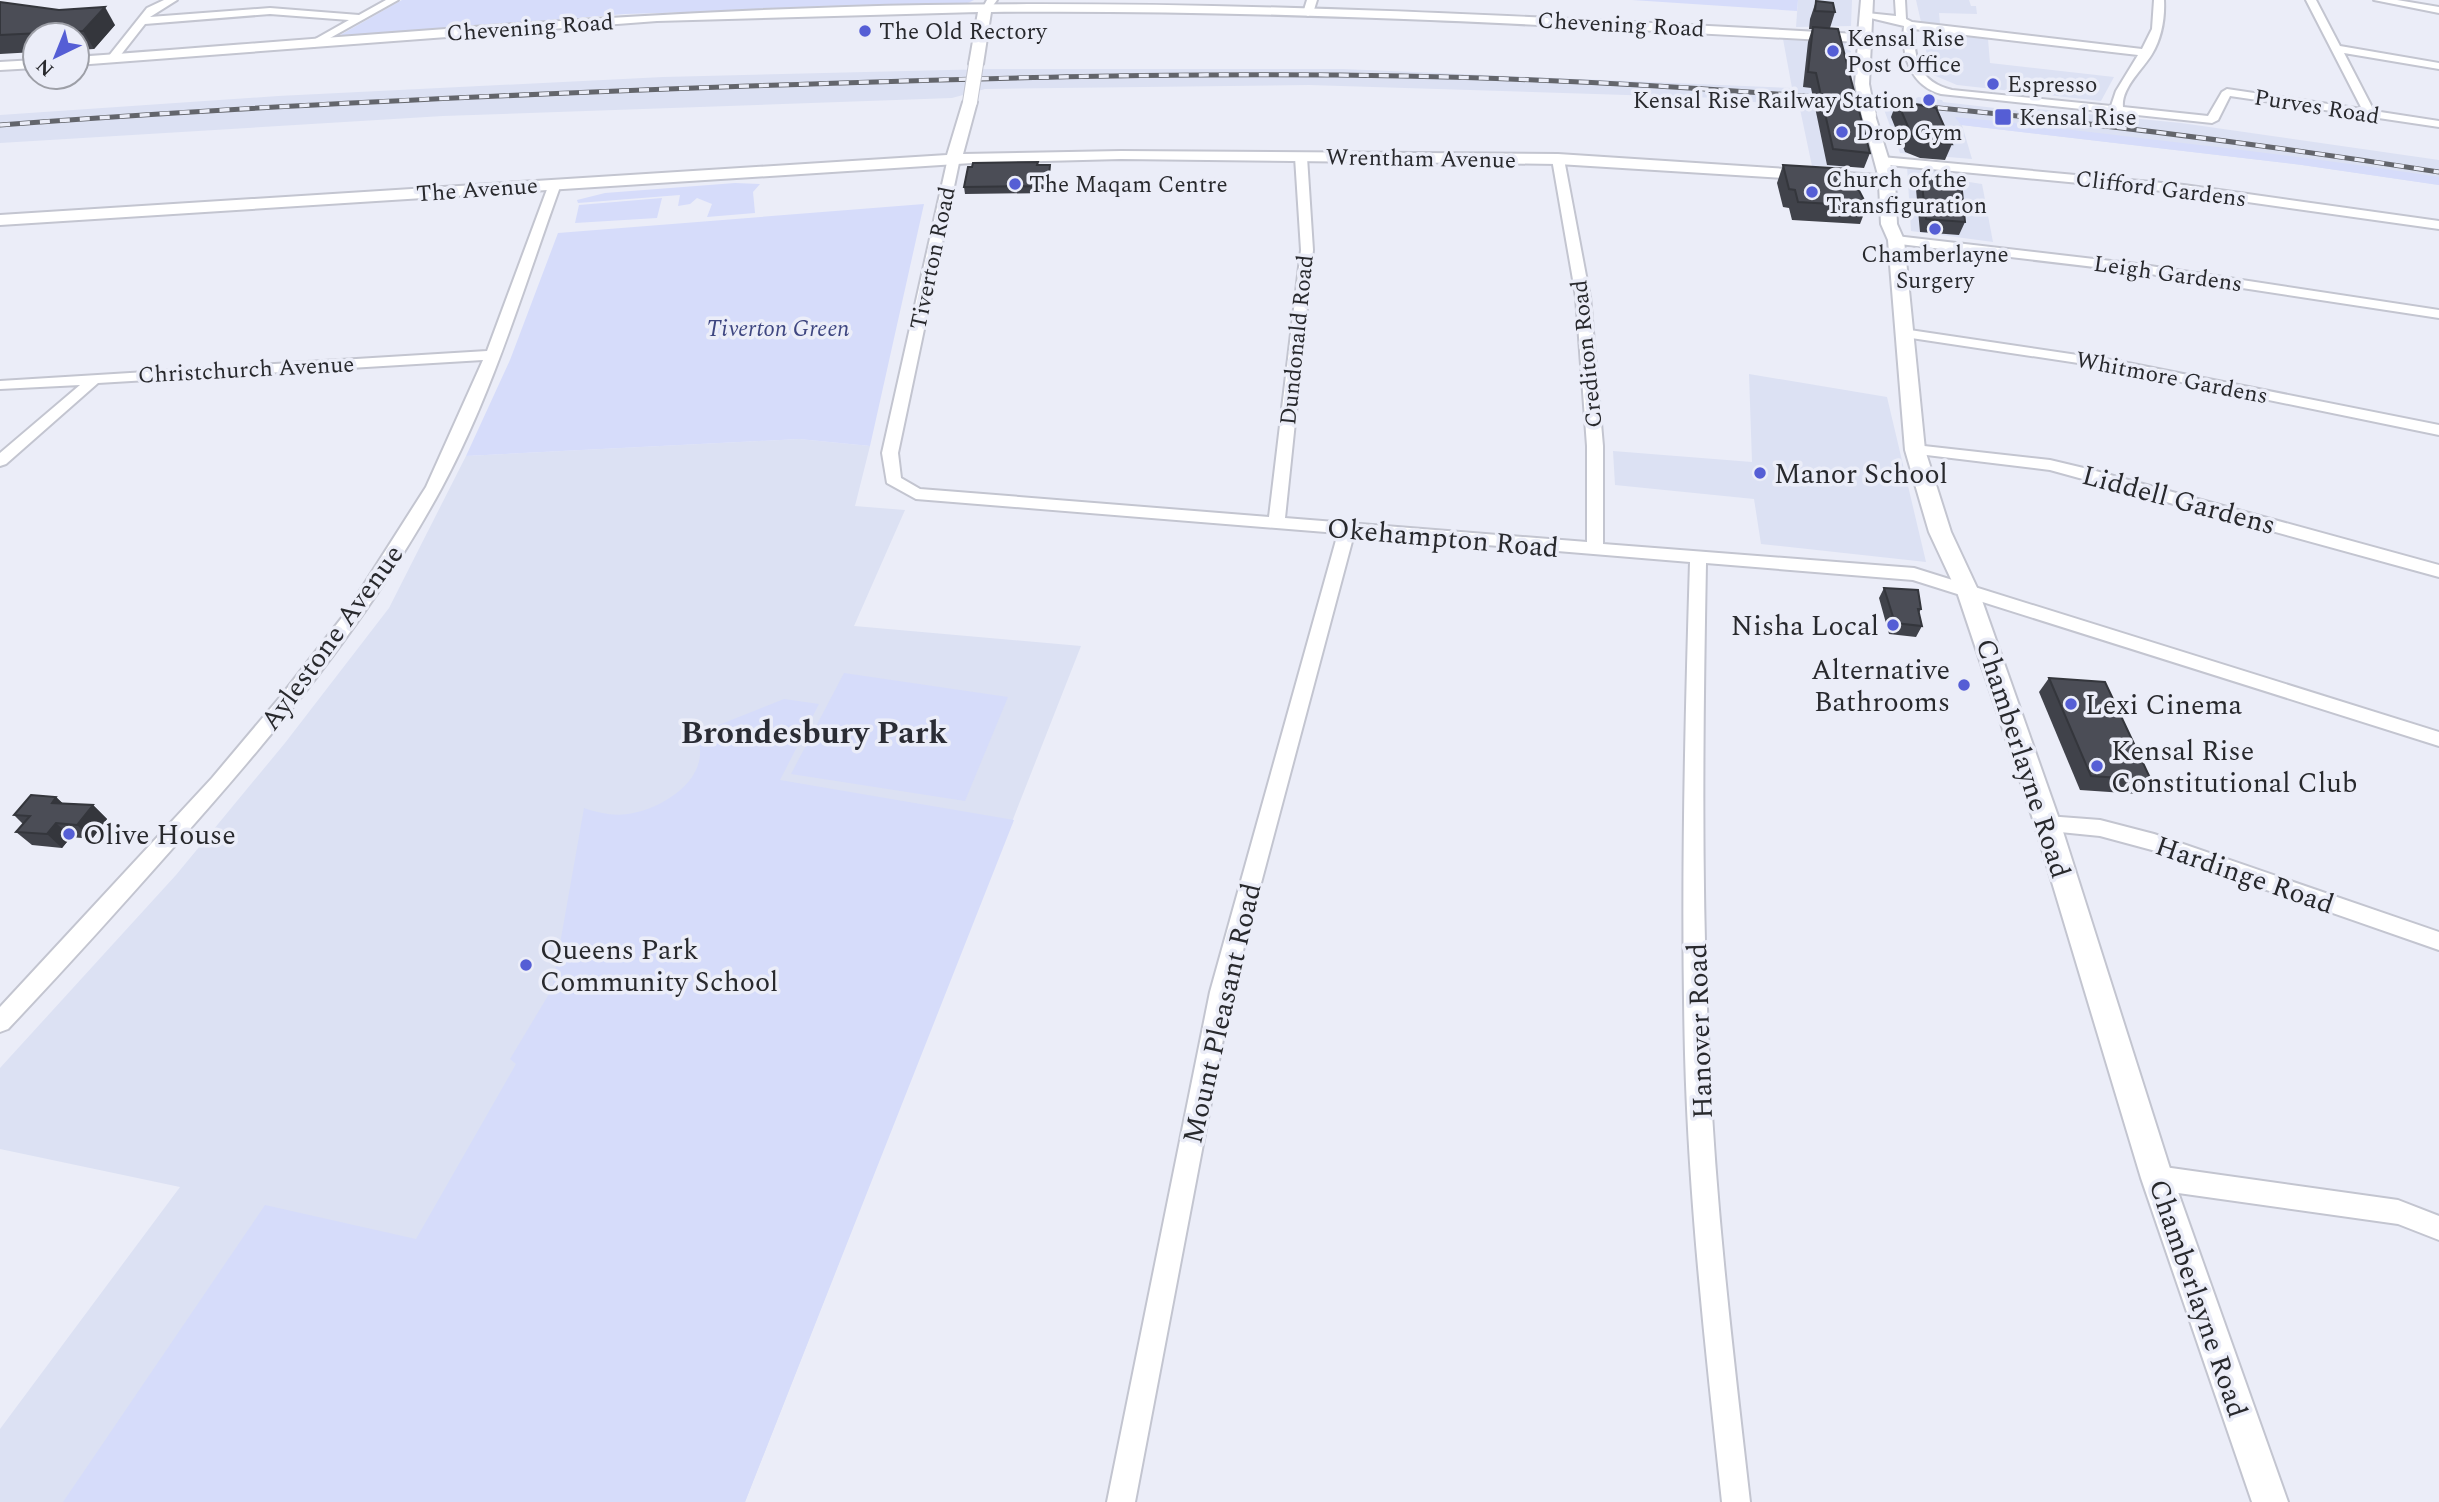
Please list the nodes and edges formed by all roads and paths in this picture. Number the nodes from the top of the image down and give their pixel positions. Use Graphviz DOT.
graph roads {
  1 [pos="172,0"];
  2 [pos="393,0"];
  3 [pos="1867,0"];
  4 [pos="1900,0"];
  5 [pos="2146,0"];
  6 [pos="2311,0"];
  7 [pos="2379,0"];
  8 [pos="2159,1"];
  9 [pos="988,5"];
  10 [pos="1310,6"];
  11 [pos="2439,10"];
  12 [pos="1867,16"];
  13 [pos="359,18"];
  14 [pos="142,21"];
  15 [pos="1905,22"];
  16 [pos="1864,38"];
  17 [pos="314,44"];
  18 [pos="2337,49"];
  19 [pos="2147,52"];
  20 [pos="113,59"];
  21 [pos="91,60"];
  22 [pos="21,65"];
  23 [pos="0,66"];
  24 [pos="2439,66"];
  25 [pos="2120,111"];
  26 [pos="2370,114"];
  27 [pos="2439,124"];
  28 [pos="1301,157"];
  29 [pos="954,158"];
  30 [pos="1558,159"];
  31 [pos="1882,161"];
  32 [pos="1888,180"];
  33 [pos="555,184"];
  34 [pos="0,220"];
  35 [pos="2439,225"];
  36 [pos="1896,240"];
  37 [pos="2439,314"];
  38 [pos="1903,333"];
  39 [pos="492,355"];
  40 [pos="97,377"];
  41 [pos="0,385"];
  42 [pos="2439,430"];
  43 [pos="1916,450"];
  44 [pos="0,461"];
  45 [pos="916,494"];
  46 [pos="1276,523"];
  47 [pos="1347,531"];
  48 [pos="1595,549"];
  49 [pos="1698,559"];
  50 [pos="2439,571"];
  51 [pos="1968,592"];
  52 [pos="2439,739"];
  53 [pos="2048,824"];
  54 [pos="2439,941"];
  55 [pos="0,1022"];
  56 [pos="2157,1178"];
  57 [pos="2439,1228"];
  58 [pos="1121,1502"];
  59 [pos="1736,1502"];
  60 [pos="2270,1502"];
  1 -- 14 [label="street"];
  2 -- 13 [label="street"];
  3 -- 12 [label="street, Chamberlayne Road"];
  4 -- 15 [label="street"];
  5 -- 8 [label="street"];
  6 -- 18 [label="street"];
  7 -- 11 [label="street"];
  8 -- 19 [label="street"];
  9 -- 10 [label="street, Chevening Road"];
  9 -- 17 [label="street, Chevening Road"];
  9 -- 29 [label="street, Tiverton Road, bridge"];
  10 -- 16 [label="street, Chevening Road"];
  12 -- 15 [label="street"];
  12 -- 16 [label="street, Chamberlayne Road"];
  13 -- 14 [label="street"];
  13 -- 17 [label="street"];
  14 -- 20 [label="street"];
  15 -- 19 [label="street"];
  15 -- 25 [label="street"];
  16 -- 31 [label="street, Chamberlayne Road, bridge"];
  17 -- 20 [label="street, Chevening Road"];
  18 -- 24 [label="street"];
  18 -- 26 [label="street"];
  19 -- 25 [label="street"];
  20 -- 21 [label="street, Chevening Road"];
  22 -- 23 [label="street"];
  25 -- 26 [label="street, Purves Road"];
  26 -- 27 [label="street, Purves Road"];
  28 -- 29 [label="street, Wrentham Avenue"];
  28 -- 30 [label="street, Wrentham Avenue"];
  28 -- 46 [label="street, Dundonald Road"];
  29 -- 33 [label="street, The Avenue"];
  29 -- 45 [label="street, Tiverton Road"];
  30 -- 32 [label="street, Wrentham Avenue"];
  30 -- 48 [label="street, Crediton Road"];
  31 -- 32 [label="street, Chamberlayne Road"];
  31 -- 35 [label="street, Clifford Gardens"];
  32 -- 36 [label="street, Chamberlayne Road"];
  33 -- 34 [label="street, The Avenue"];
  33 -- 39 [label="street, Aylestone Avenue"];
  36 -- 37 [label="street, Leigh Gardens"];
  36 -- 38 [label="street, Chamberlayne Road"];
  38 -- 42 [label="street, Whitmore Gardens"];
  38 -- 43 [label="street, Chamberlayne Road"];
  39 -- 40 [label="street, Christchurch Avenue"];
  39 -- 55 [label="street, Aylestone Avenue"];
  40 -- 41 [label="street, Christchurch Avenue"];
  40 -- 44 [label="street"];
  43 -- 50 [label="street, Liddell Gardens"];
  43 -- 51 [label="street, Chamberlayne Road"];
  45 -- 46 [label="street, Okehampton Road"];
  46 -- 47 [label="street, Okehampton Road"];
  47 -- 48 [label="street, Okehampton Road"];
  47 -- 58 [label="street, Mount Pleasant Road"];
  48 -- 49 [label="street, Okehampton Road"];
  49 -- 51 [label="street, Okehampton Road"];
  49 -- 59 [label="street, Hanover Road"];
  51 -- 52 [label="street, Okehampton Road"];
  51 -- 53 [label="street, Chamberlayne Road"];
  53 -- 54 [label="street, Hardinge Road"];
  53 -- 56 [label="street, Chamberlayne Road"];
  56 -- 57 [label="street"];
  56 -- 60 [label="street, Chamberlayne Road"];
}
